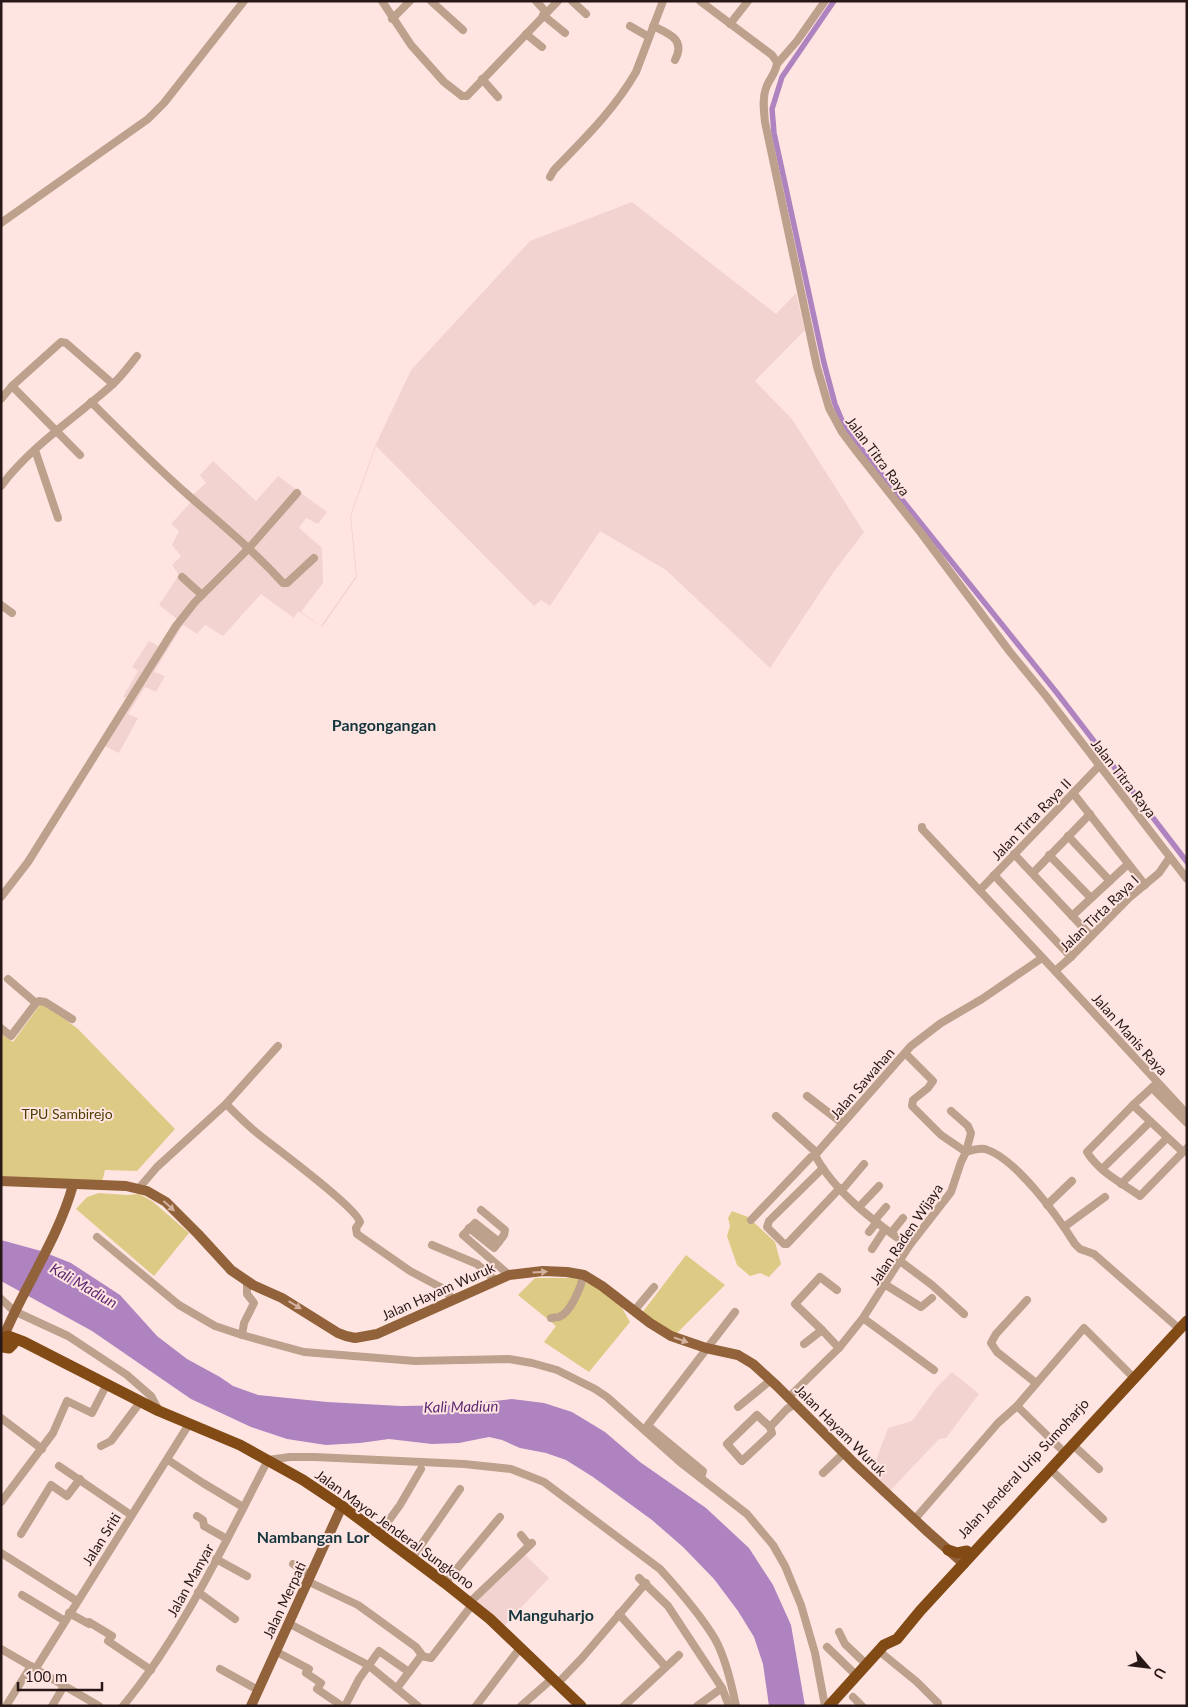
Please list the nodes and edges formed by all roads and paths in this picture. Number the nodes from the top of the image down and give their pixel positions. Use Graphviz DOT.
graph roads {
  1 [pos="244,1"];
  2 [pos="382,1"];
  3 [pos="410,1"];
  4 [pos="431,1"];
  5 [pos="536,1"];
  6 [pos="572,1"];
  7 [pos="663,1"];
  8 [pos="700,1"];
  9 [pos="748,1"];
  10 [pos="825,1"];
  11 [pos="555,2"];
  12 [pos="544,14"];
  13 [pos="586,14"];
  14 [pos="392,19"];
  15 [pos="730,24"];
  16 [pos="630,26"];
  17 [pos="653,26"];
  18 [pos="463,30"];
  19 [pos="565,33"];
  20 [pos="526,34"];
  21 [pos="649,37"];
  22 [pos="542,47"];
  23 [pos="675,60"];
  24 [pos="777,64"];
  25 [pos="482,79"];
  26 [pos="498,97"];
  27 [pos="550,177"];
  28 [pos="1,223"];
  29 [pos="137,356"];
  30 [pos="113,384"];
  31 [pos="12,386"];
  32 [pos="1,399"];
  33 [pos="91,402"];
  34 [pos="56,431"];
  35 [pos="35,450"];
  36 [pos="80,455"];
  37 [pos="1,486"];
  38 [pos="297,493"];
  39 [pos="58,518"];
  40 [pos="249,548"];
  41 [pos="314,558"];
  42 [pos="182,577"];
  43 [pos="202,595"];
  44 [pos="1,605"];
  45 [pos="12,614"];
  46 [pos="1099,766"];
  47 [pos="1073,793"];
  48 [pos="1090,814"];
  49 [pos="922,827"];
  50 [pos="1068,836"];
  51 [pos="1014,854"];
  52 [pos="1049,855"];
  53 [pos="1170,857"];
  54 [pos="1128,864"];
  55 [pos="1033,873"];
  56 [pos="994,875"];
  57 [pos="1187,879"];
  58 [pos="1110,880"];
  59 [pos="1145,885"];
  60 [pos="980,890"];
  61 [pos="1,897"];
  62 [pos="1090,898"];
  63 [pos="1072,916"];
  64 [pos="1091,936"];
  65 [pos="1071,957"];
  66 [pos="1042,958"];
  67 [pos="1055,971"];
  68 [pos="8,979"];
  69 [pos="36,1003"];
  70 [pos="72,1020"];
  71 [pos="1,1028"];
  72 [pos="278,1046"];
  73 [pos="905,1053"];
  74 [pos="1155,1086"];
  75 [pos="807,1096"];
  76 [pos="226,1104"];
  77 [pos="1133,1105"];
  78 [pos="951,1111"];
  79 [pos="1187,1114"];
  80 [pos="776,1116"];
  81 [pos="1150,1122"];
  82 [pos="842,1123"];
  83 [pos="1187,1124"];
  84 [pos="1167,1138"];
  85 [pos="1185,1150"];
  86 [pos="966,1152"];
  87 [pos="816,1154"];
  88 [pos="864,1164"];
  89 [pos="823,1168"];
  90 [pos="1102,1169"];
  91 [pos="1,1181"];
  92 [pos="1072,1181"];
  93 [pos="1121,1184"];
  94 [pos="73,1185"];
  95 [pos="879,1186"];
  96 [pos="139,1188"];
  97 [pos="841,1189"];
  98 [pos="1105,1196"];
  99 [pos="1047,1205"];
  100 [pos="859,1207"];
  101 [pos="886,1207"];
  102 [pos="481,1210"];
  103 [pos="903,1218"];
  104 [pos="751,1220"];
  105 [pos="876,1221"];
  106 [pos="1064,1227"];
  107 [pos="469,1228"];
  108 [pos="888,1231"];
  109 [pos="487,1232"];
  110 [pos="869,1232"];
  111 [pos="97,1237"];
  112 [pos="481,1239"];
  113 [pos="432,1245"];
  114 [pos="496,1245"];
  115 [pos="475,1246"];
  116 [pos="909,1246"];
  117 [pos="872,1249"];
  118 [pos="487,1257"];
  119 [pos="900,1261"];
  120 [pos="509,1275"];
  121 [pos="584,1275"];
  122 [pos="496,1281"];
  123 [pos="247,1282"];
  124 [pos="886,1285"];
  125 [pos="654,1287"];
  126 [pos="837,1290"];
  127 [pos="932,1298"];
  128 [pos="1,1299"];
  129 [pos="454,1300"];
  130 [pos="1027,1300"];
  131 [pos="17,1309"];
  132 [pos="634,1312"];
  133 [pos="735,1312"];
  134 [pos="1187,1312"];
  135 [pos="964,1314"];
  136 [pos="551,1318"];
  137 [pos="864,1318"];
  138 [pos="1187,1321"];
  139 [pos="1175,1325"];
  140 [pos="822,1330"];
  141 [pos="242,1335"];
  142 [pos="5,1344"];
  143 [pos="804,1344"];
  144 [pos="706,1348"];
  145 [pos="838,1348"];
  146 [pos="934,1370"];
  147 [pos="1131,1375"];
  148 [pos="771,1380"];
  149 [pos="1036,1383"];
  150 [pos="107,1384"];
  151 [pos="141,1401"];
  152 [pos="792,1401"];
  153 [pos="1017,1406"];
  154 [pos="738,1407"];
  155 [pos="159,1411"];
  156 [pos="1,1418"];
  157 [pos="188,1424"];
  158 [pos="770,1428"];
  159 [pos="1073,1445"];
  160 [pos="101,1446"];
  161 [pos="1060,1448"];
  162 [pos="42,1449"];
  163 [pos="844,1454"];
  164 [pos="168,1460"];
  165 [pos="268,1460"];
  166 [pos="59,1466"];
  167 [pos="421,1469"];
  168 [pos="1099,1469"];
  169 [pos="1050,1470"];
  170 [pos="823,1473"];
  171 [pos="701,1478"];
  172 [pos="80,1479"];
  173 [pos="460,1489"];
  174 [pos="1,1502"];
  175 [pos="342,1506"];
  176 [pos="243,1507"];
  177 [pos="131,1515"];
  178 [pos="197,1516"];
  179 [pos="500,1517"];
  180 [pos="1103,1519"];
  181 [pos="914,1520"];
  182 [pos="21,1534"];
  183 [pos="379,1534"];
  184 [pos="520,1535"];
  185 [pos="227,1539"];
  186 [pos="948,1550"];
  187 [pos="1,1553"];
  188 [pos="412,1558"];
  189 [pos="963,1558"];
  190 [pos="216,1559"];
  191 [pos="293,1564"];
  192 [pos="247,1576"];
  193 [pos="309,1578"];
  194 [pos="446,1583"];
  195 [pos="198,1592"];
  196 [pos="22,1595"];
  197 [pos="77,1600"];
  198 [pos="470,1604"];
  199 [pos="70,1613"];
  200 [pos="619,1614"];
  201 [pos="235,1619"];
  202 [pos="65,1621"];
  203 [pos="288,1623"];
  204 [pos="839,1632"];
  205 [pos="827,1647"];
  206 [pos="520,1648"];
  207 [pos="882,1648"];
  208 [pos="1,1649"];
  209 [pos="275,1651"];
  210 [pos="422,1655"];
  211 [pos="679,1655"];
  212 [pos="368,1665"];
  213 [pos="867,1665"];
  214 [pos="665,1666"];
  215 [pos="34,1667"];
  216 [pos="220,1669"];
  217 [pos="151,1670"];
  218 [pos="409,1672"];
  219 [pos="857,1676"];
  220 [pos="555,1680"];
  221 [pos="64,1686"];
  222 [pos="397,1688"];
  223 [pos="722,1688"];
  224 [pos="258,1690"];
  225 [pos="853,1698"];
  226 [pos="6,1706"];
  227 [pos="52,1706"];
  228 [pos="99,1706"];
  229 [pos="123,1706"];
  230 [pos="251,1706"];
  231 [pos="344,1706"];
  232 [pos="418,1706"];
  233 [pos="476,1706"];
  234 [pos="521,1706"];
  235 [pos="581,1706"];
  236 [pos="624,1706"];
  237 [pos="697,1706"];
  238 [pos="733,1706"];
  239 [pos="825,1706"];
  240 [pos="830,1706"];
  241 [pos="862,1706"];
  242 [pos="938,1706"];
  1 -- 28 [label="street"];
  2 -- 14 [label="street"];
  3 -- 14 [label="street"];
  4 -- 18 [label="street"];
  5 -- 12 [label="street"];
  6 -- 13 [label="street"];
  7 -- 17 [label="street"];
  8 -- 15 [label="street"];
  9 -- 15 [label="street"];
  10 -- 24 [label="street, Jalan Titra Raya"];
  11 -- 12 [label="street"];
  12 -- 19 [label="street"];
  12 -- 20 [label="street"];
  14 -- 25 [label="street"];
  15 -- 24 [label="street"];
  16 -- 21 [label="street"];
  17 -- 21 [label="street"];
  17 -- 23 [label="street"];
  20 -- 22 [label="street"];
  20 -- 25 [label="street"];
  21 -- 27 [label="street"];
  24 -- 46 [label="street, Jalan Titra Raya"];
  25 -- 26 [label="street"];
  29 -- 30 [label="street"];
  30 -- 31 [label="street"];
  30 -- 33 [label="street"];
  31 -- 32 [label="street"];
  31 -- 34 [label="street"];
  33 -- 34 [label="street"];
  33 -- 40 [label="street"];
  34 -- 35 [label="street"];
  34 -- 36 [label="street"];
  35 -- 37 [label="street"];
  35 -- 39 [label="street"];
  38 -- 40 [label="street"];
  40 -- 41 [label="street"];
  40 -- 43 [label="street"];
  42 -- 43 [label="street"];
  43 -- 61 [label="street"];
  44 -- 45 [label="street"];
  46 -- 47 [label="street, Jalan Tirta Raya II"];
  46 -- 53 [label="street, Jalan Titra Raya"];
  47 -- 48 [label="street"];
  47 -- 51 [label="street, Jalan Tirta Raya II"];
  48 -- 50 [label="street"];
  48 -- 54 [label="street"];
  49 -- 60 [label="street"];
  50 -- 52 [label="street"];
  50 -- 58 [label="street"];
  51 -- 55 [label="street"];
  51 -- 56 [label="street, Jalan Tirta Raya II"];
  52 -- 55 [label="street"];
  52 -- 62 [label="street"];
  53 -- 57 [label="street, Jalan Titra Raya"];
  53 -- 59 [label="street, Jalan Tirta Raya I"];
  54 -- 58 [label="street"];
  54 -- 59 [label="street"];
  55 -- 63 [label="street"];
  56 -- 60 [label="street, Jalan Tirta Raya II"];
  56 -- 65 [label="street"];
  58 -- 62 [label="street"];
  59 -- 64 [label="street, Jalan Tirta Raya I"];
  60 -- 66 [label="street"];
  62 -- 63 [label="street"];
  63 -- 64 [label="street"];
  64 -- 65 [label="street, Jalan Tirta Raya I"];
  65 -- 67 [label="street, Jalan Tirta Raya I"];
  66 -- 67 [label="street, Jalan Tirta Raya I"];
  66 -- 73 [label="street, Jalan Sawahan"];
  67 -- 74 [label="street, Jalan Manis Raya"];
  68 -- 69 [label="street"];
  69 -- 70 [label="street"];
  69 -- 71 [label="street"];
  72 -- 76 [label="street"];
  73 -- 82 [label="street, Jalan Sawahan"];
  73 -- 86 [label="street"];
  74 -- 77 [label="street"];
  74 -- 79 [label="street, Jalan Manis Raya"];
  74 -- 83 [label="street"];
  75 -- 82 [label="street"];
  76 -- 96 [label="street"];
  76 -- 129 [label="street"];
  77 -- 81 [label="street"];
  77 -- 90 [label="street"];
  78 -- 86 [label="street, Jalan Raden Wijaya"];
  80 -- 87 [label="street"];
  81 -- 84 [label="street"];
  81 -- 90 [label="street"];
  82 -- 87 [label="street, Jalan Sawahan"];
  84 -- 85 [label="street"];
  84 -- 93 [label="street"];
  85 -- 93 [label="street"];
  86 -- 99 [label="street"];
  86 -- 116 [label="street, Jalan Raden Wijaya"];
  87 -- 89 [label="street"];
  87 -- 104 [label="street, Jalan Sawahan"];
  88 -- 97 [label="street"];
  89 -- 97 [label="street"];
  89 -- 97 [label="street"];
  90 -- 93 [label="street"];
  91 -- 94 [label="main road, Jalan Hayam Wuruk"];
  92 -- 99 [label="street"];
  94 -- 96 [label="main road, Jalan Hayam Wuruk"];
  94 -- 131 [label="main road"];
  95 -- 100 [label="street"];
  96 -- 123 [label="main road, Jalan Hayam Wuruk, one-way"];
  97 -- 100 [label="street"];
  98 -- 106 [label="street"];
  99 -- 106 [label="street"];
  100 -- 105 [label="street"];
  101 -- 105 [label="street"];
  102 -- 114 [label="street"];
  103 -- 108 [label="street"];
  105 -- 108 [label="street"];
  105 -- 110 [label="street"];
  106 -- 139 [label="street"];
  107 -- 109 [label="street"];
  107 -- 112 [label="street"];
  107 -- 115 [label="street"];
  108 -- 116 [label="street"];
  108 -- 117 [label="street"];
  109 -- 112 [label="street"];
  109 -- 114 [label="street"];
  111 -- 141 [label="street"];
  112 -- 114 [label="street"];
  112 -- 115 [label="street"];
  113 -- 122 [label="street"];
  114 -- 118 [label="street"];
  115 -- 118 [label="street"];
  116 -- 119 [label="street, Jalan Raden Wijaya"];
  118 -- 120 [label="street"];
  119 -- 124 [label="street, Jalan Raden Wijaya"];
  119 -- 135 [label="street"];
  120 -- 121 [label="main road, Jalan Hayam Wuruk, one-way"];
  120 -- 122 [label="main road, Jalan Hayam Wuruk"];
  121 -- 132 [label="main road, Jalan Hayam Wuruk"];
  121 -- 136 [label="street"];
  122 -- 129 [label="main road, Jalan Hayam Wuruk"];
  123 -- 129 [label="main road, Jalan Hayam Wuruk, one-way"];
  123 -- 141 [label="street"];
  124 -- 127 [label="street"];
  124 -- 137 [label="street, Jalan Raden Wijaya"];
  125 -- 132 [label="street"];
  126 -- 140 [label="street"];
  128 -- 131 [label="street"];
  130 -- 149 [label="street"];
  131 -- 142 [label="main road"];
  131 -- 155 [label="street"];
  132 -- 144 [label="main road, Jalan Hayam Wuruk, one-way"];
  133 -- 144 [label="street"];
  134 -- 139 [label="highway, Jalan Jenderal Urip Sumoharjo"];
  137 -- 145 [label="street, Jalan Raden Wijaya"];
  137 -- 146 [label="street"];
  138 -- 159 [label="highway, Jalan Jenderal Urip Sumoharjo"];
  139 -- 147 [label="highway, Jalan Jenderal Urip Sumoharjo"];
  140 -- 143 [label="street"];
  140 -- 145 [label="street"];
  141 -- 171 [label="street"];
  142 -- 150 [label="highway, Jalan Mayor Jenderal Sungkono"];
  144 -- 148 [label="main road, Jalan Hayam Wuruk"];
  144 -- 171 [label="street"];
  145 -- 152 [label="street, Jalan Raden Wijaya"];
  147 -- 149 [label="street"];
  147 -- 161 [label="highway, Jalan Jenderal Urip Sumoharjo"];
  148 -- 152 [label="main road, Jalan Hayam Wuruk"];
  148 -- 154 [label="street"];
  149 -- 153 [label="street"];
  150 -- 151 [label="highway, Jalan Mayor Jenderal Sungkono"];
  150 -- 162 [label="street"];
  151 -- 155 [label="highway, Jalan Mayor Jenderal Sungkono"];
  151 -- 160 [label="street"];
  152 -- 158 [label="street, Jalan Raden Wijaya"];
  152 -- 163 [label="main road, Jalan Hayam Wuruk"];
  153 -- 161 [label="street"];
  153 -- 181 [label="street"];
  155 -- 157 [label="highway, Jalan Mayor Jenderal Sungkono"];
  156 -- 162 [label="street"];
  157 -- 164 [label="street, Jalan Sriti"];
  157 -- 165 [label="highway, Jalan Mayor Jenderal Sungkono"];
  158 -- 158 [label="street, Jalan Raden Wijaya"];
  159 -- 168 [label="street"];
  159 -- 169 [label="highway, Jalan Jenderal Urip Sumoharjo"];
  161 -- 189 [label="highway, Jalan Jenderal Urip Sumoharjo"];
  162 -- 174 [label="street"];
  163 -- 170 [label="street"];
  163 -- 181 [label="main road, Jalan Hayam Wuruk"];
  164 -- 176 [label="street"];
  164 -- 177 [label="street, Jalan Sriti"];
  165 -- 175 [label="highway, Jalan Mayor Jenderal Sungkono"];
  165 -- 176 [label="street, Jalan Manyar"];
  165 -- 238 [label="street"];
  166 -- 172 [label="street"];
  167 -- 183 [label="street"];
  169 -- 180 [label="street"];
  169 -- 189 [label="highway, Jalan Jenderal Urip Sumoharjo"];
  171 -- 239 [label="street"];
  172 -- 177 [label="street"];
  172 -- 182 [label="street"];
  173 -- 188 [label="street"];
  175 -- 183 [label="highway, Jalan Mayor Jenderal Sungkono"];
  175 -- 193 [label="main road, Jalan Merpati"];
  176 -- 185 [label="street, Jalan Manyar"];
  177 -- 197 [label="street, Jalan Sriti"];
  178 -- 185 [label="street"];
  179 -- 194 [label="street"];
  181 -- 186 [label="main road, Jalan Hayam Wuruk"];
  183 -- 188 [label="highway, Jalan Mayor Jenderal Sungkono"];
  184 -- 198 [label="street"];
  185 -- 190 [label="street, Jalan Manyar"];
  186 -- 189 [label="highway"];
  187 -- 197 [label="street"];
  188 -- 194 [label="highway, Jalan Mayor Jenderal Sungkono"];
  189 -- 207 [label="highway, Jalan Jenderal Urip Sumoharjo"];
  190 -- 192 [label="street"];
  190 -- 195 [label="street, Jalan Manyar"];
  191 -- 193 [label="street"];
  193 -- 203 [label="main road, Jalan Merpati"];
  193 -- 210 [label="street"];
  194 -- 198 [label="highway, Jalan Mayor Jenderal Sungkono"];
  195 -- 201 [label="street"];
  195 -- 217 [label="street, Jalan Manyar"];
  196 -- 202 [label="street"];
  197 -- 199 [label="street, Jalan Sriti"];
  198 -- 206 [label="highway, Jalan Mayor Jenderal Sungkono"];
  198 -- 210 [label="street"];
  199 -- 202 [label="street, Jalan Sriti"];
  199 -- 217 [label="street"];
  200 -- 214 [label="street"];
  200 -- 220 [label="street"];
  200 -- 223 [label="street"];
  202 -- 215 [label="street, Jalan Sriti"];
  203 -- 209 [label="main road, Jalan Merpati"];
  203 -- 212 [label="street"];
  204 -- 213 [label="street"];
  205 -- 219 [label="street"];
  206 -- 220 [label="highway, Jalan Mayor Jenderal Sungkono"];
  206 -- 233 [label="street"];
  207 -- 213 [label="highway, Jalan Jenderal Urip Sumoharjo"];
  207 -- 242 [label="street"];
  208 -- 215 [label="street"];
  209 -- 224 [label="main road, Jalan Merpati"];
  209 -- 231 [label="street"];
  210 -- 218 [label="street"];
  211 -- 214 [label="street"];
  212 -- 218 [label="street"];
  212 -- 222 [label="street"];
  212 -- 231 [label="street"];
  213 -- 219 [label="highway, Jalan Jenderal Urip Sumoharjo"];
  214 -- 236 [label="street"];
  215 -- 221 [label="street"];
  215 -- 226 [label="street, Jalan Sriti"];
  216 -- 224 [label="street"];
  217 -- 229 [label="street, Jalan Manyar"];
  218 -- 222 [label="street"];
  219 -- 240 [label="highway, Jalan Jenderal Urip Sumoharjo"];
  220 -- 234 [label="street"];
  220 -- 235 [label="highway, Jalan Mayor Jenderal Sungkono"];
  221 -- 227 [label="street"];
  221 -- 228 [label="street"];
  222 -- 232 [label="street"];
  223 -- 237 [label="street"];
  223 -- 238 [label="street"];
  224 -- 230 [label="main road, Jalan Merpati"];
  225 -- 241 [label="street"];
}
